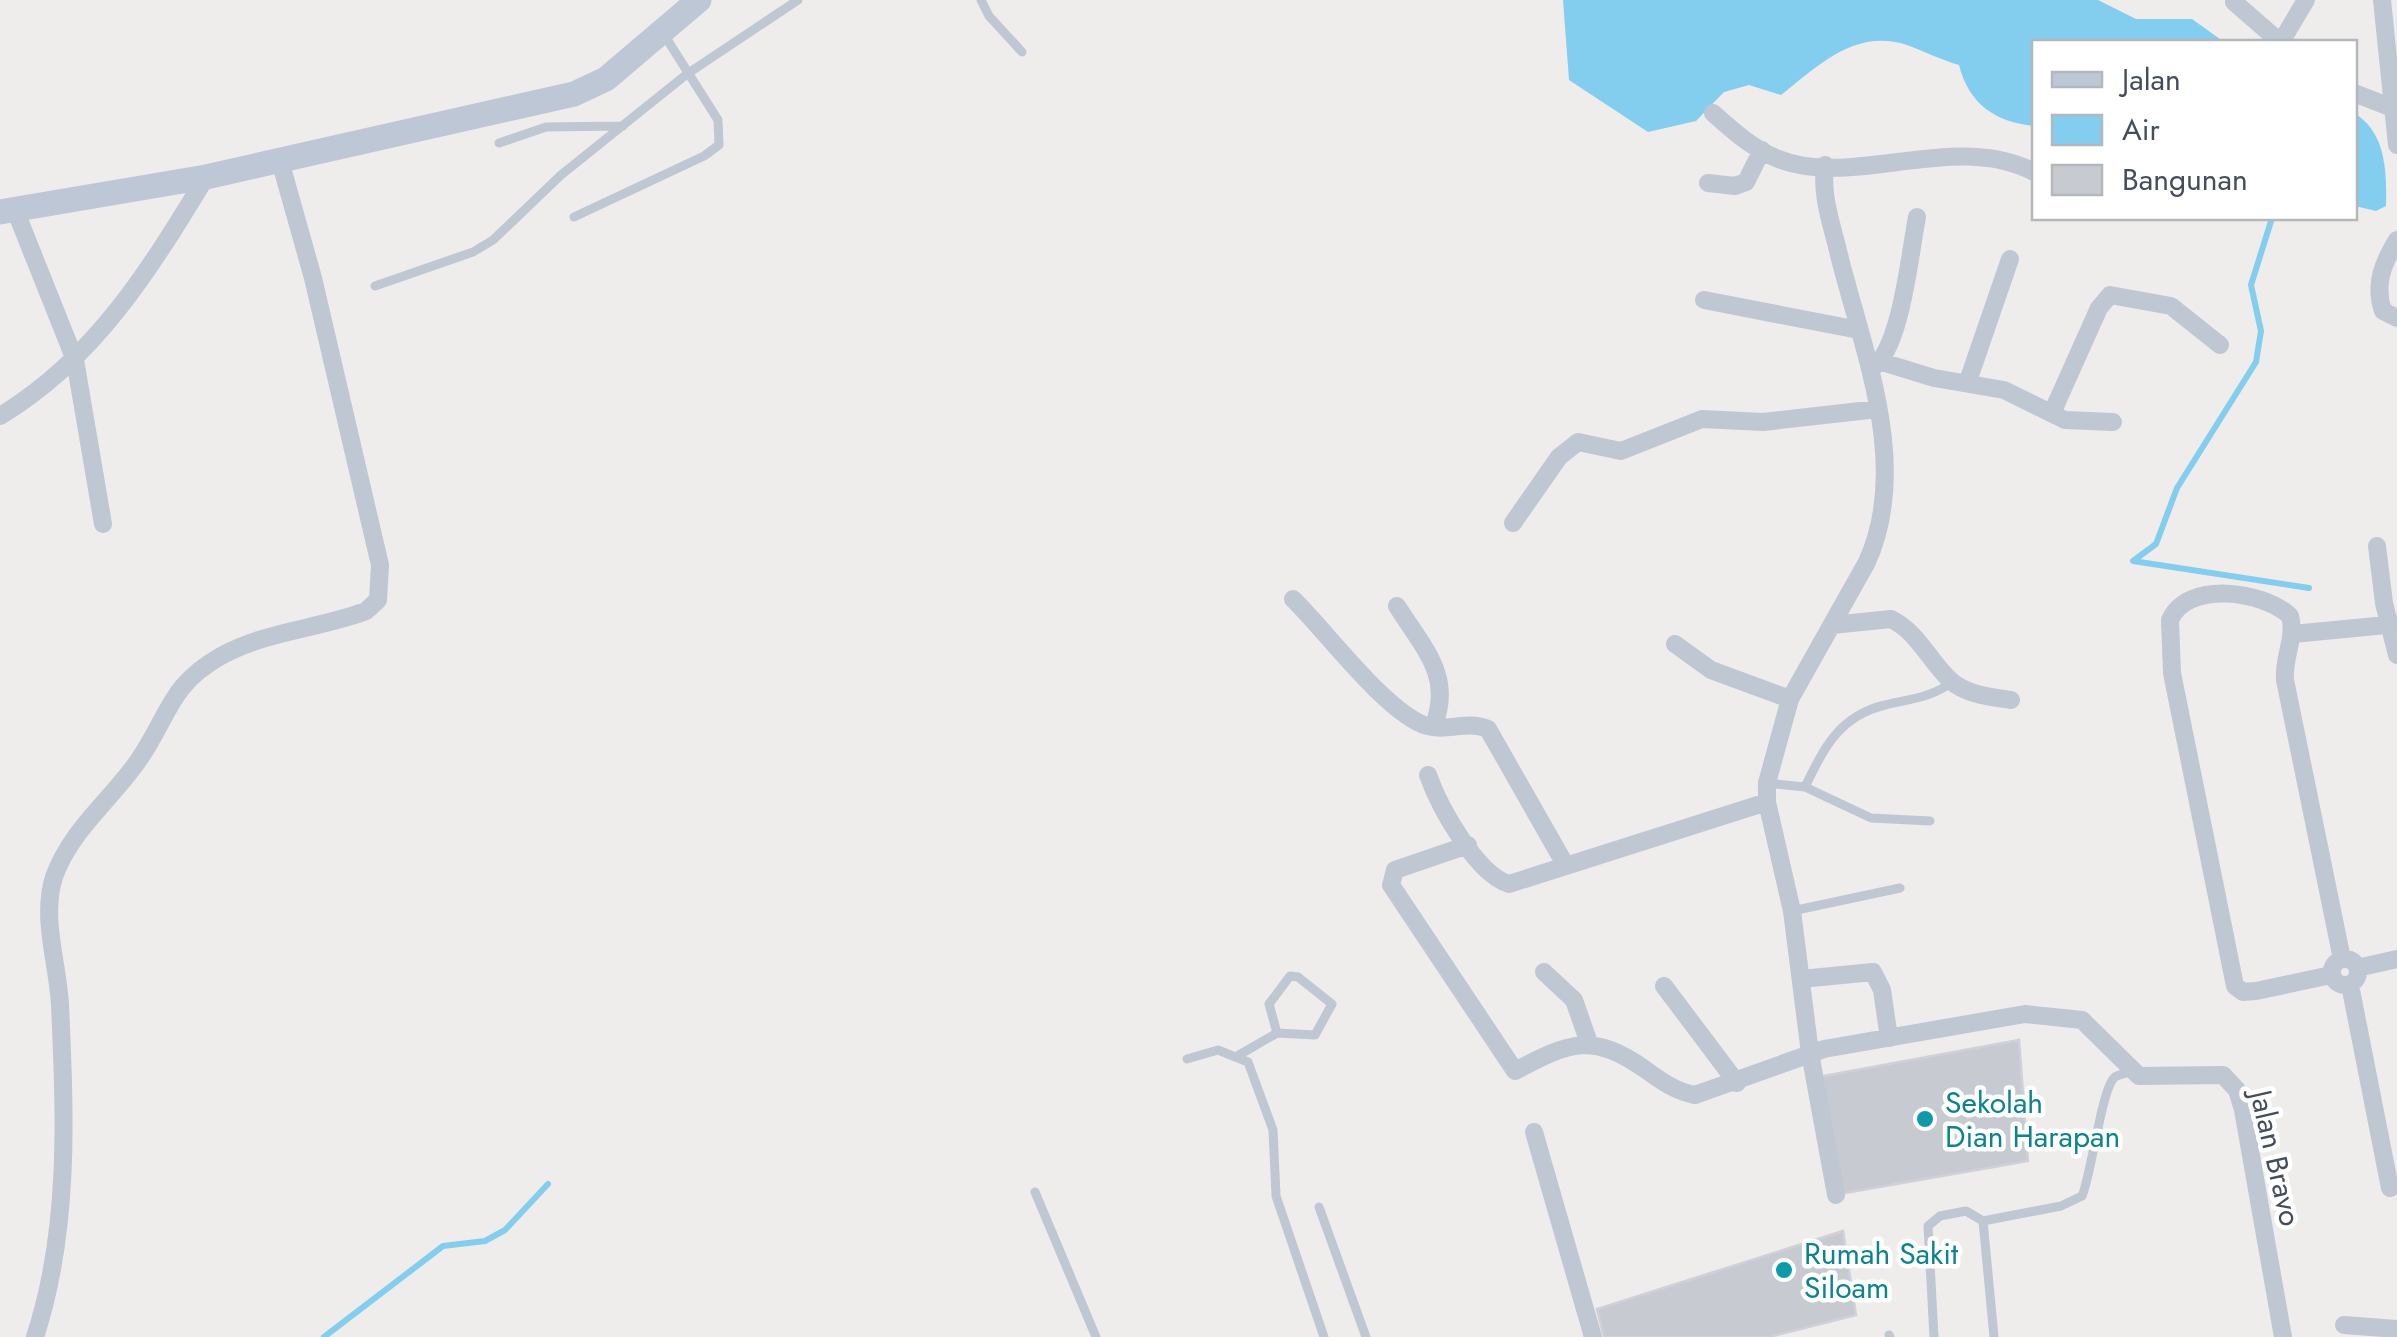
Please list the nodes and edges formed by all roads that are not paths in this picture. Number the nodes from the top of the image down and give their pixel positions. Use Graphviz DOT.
graph roads {
  1 [pos="699,0"];
  2 [pos="798,0"];
  3 [pos="981,0"];
  4 [pos="2306,0"];
  5 [pos="2382,0"];
  6 [pos="2234,2"];
  7 [pos="2392,28"];
  8 [pos="662,31"];
  9 [pos="2278,40"];
  10 [pos="2281,40"];
  11 [pos="1022,52"];
  12 [pos="688,74"];
  13 [pos="2357,94"];
  14 [pos="2390,107"];
  15 [pos="1713,113"];
  16 [pos="623,126"];
  17 [pos="499,142"];
  18 [pos="2397,145"];
  19 [pos="1762,150"];
  20 [pos="279,157"];
  21 [pos="1825,165"];
  22 [pos="2032,171"];
  23 [pos="206,176"];
  24 [pos="1708,183"];
  25 [pos="7,210"];
  26 [pos="574,216"];
  27 [pos="1917,217"];
  28 [pos="2397,240"];
  29 [pos="2010,259"];
  30 [pos="375,286"];
  31 [pos="1704,300"];
  32 [pos="2397,318"];
  33 [pos="1859,330"];
  34 [pos="2220,345"];
  35 [pos="75,360"];
  36 [pos="1876,365"];
  37 [pos="1968,381"];
  38 [pos="1878,408"];
  39 [pos="2052,414"];
  40 [pos="0,416"];
  41 [pos="2114,422"];
  42 [pos="1513,523"];
  43 [pos="103,524"];
  44 [pos="2377,546"];
  45 [pos="1293,600"];
  46 [pos="1397,606"];
  47 [pos="1832,624"];
  48 [pos="2394,624"];
  49 [pos="2293,634"];
  50 [pos="1676,644"];
  51 [pos="2397,655"];
  52 [pos="1952,682"];
  53 [pos="1790,698"];
  54 [pos="2011,700"];
  55 [pos="1434,727"];
  56 [pos="1428,774"];
  57 [pos="1806,787"];
  58 [pos="1767,792"];
  59 [pos="1930,821"];
  60 [pos="1468,844"];
  61 [pos="1566,866"];
  62 [pos="1900,888"];
  63 [pos="1792,910"];
  64 [pos="2397,959"];
  65 [pos="1544,972"];
  66 [pos="2345,972"];
  67 [pos="1802,979"];
  68 [pos="1664,986"];
  69 [pos="1276,1033"];
  70 [pos="1889,1038"];
  71 [pos="1589,1043"];
  72 [pos="1810,1053"];
  73 [pos="1238,1054"];
  74 [pos="1187,1058"];
  75 [pos="2131,1072"];
  76 [pos="1737,1082"];
  77 [pos="1534,1132"];
  78 [pos="2390,1188"];
  79 [pos="1035,1192"];
  80 [pos="1836,1195"];
  81 [pos="1319,1207"];
  82 [pos="1983,1221"];
  83 [pos="2344,1326"];
  84 [pos="2397,1329"];
  85 [pos="35,1337"];
  86 [pos="1096,1337"];
  87 [pos="1324,1337"];
  88 [pos="1366,1337"];
  89 [pos="1593,1337"];
  90 [pos="1934,1337"];
  91 [pos="1994,1337"];
  92 [pos="2282,1337"];
  1 -- 8 [label="street"];
  2 -- 12 [label="lane"];
  3 -- 11 [label="lane"];
  4 -- 10 [label="street"];
  5 -- 7 [label="street"];
  6 -- 9 [label="street"];
  7 -- 14 [label="street"];
  8 -- 12 [label="lane"];
  8 -- 20 [label="street"];
  12 -- 16 [label="lane"];
  12 -- 26 [label="lane"];
  13 -- 14 [label="street"];
  14 -- 18 [label="street"];
  15 -- 19 [label="street"];
  16 -- 17 [label="lane"];
  16 -- 30 [label="lane"];
  19 -- 21 [label="street"];
  19 -- 24 [label="street"];
  20 -- 23 [label="street"];
  20 -- 85 [label="street"];
  21 -- 22 [label="street"];
  21 -- 33 [label="street"];
  23 -- 25 [label="street"];
  23 -- 35 [label="street"];
  25 -- 35 [label="street"];
  27 -- 36 [label="street"];
  28 -- 32 [label="street"];
  29 -- 37 [label="street"];
  31 -- 33 [label="street"];
  33 -- 36 [label="street"];
  34 -- 39 [label="street"];
  35 -- 40 [label="street"];
  35 -- 43 [label="street"];
  36 -- 37 [label="street"];
  36 -- 38 [label="street"];
  37 -- 39 [label="street"];
  38 -- 42 [label="street"];
  38 -- 47 [label="street"];
  39 -- 41 [label="street"];
  44 -- 48 [label="street"];
  45 -- 55 [label="street"];
  46 -- 55 [label="street"];
  47 -- 52 [label="street"];
  47 -- 53 [label="street"];
  48 -- 49 [label="street"];
  48 -- 51 [label="street"];
  49 -- 66 [label="street"];
  49 -- 66 [label="street"];
  50 -- 53 [label="street"];
  52 -- 54 [label="street"];
  52 -- 57 [label="lane"];
  53 -- 58 [label="street"];
  55 -- 61 [label="street"];
  56 -- 60 [label="street"];
  57 -- 58 [label="lane"];
  57 -- 59 [label="lane"];
  58 -- 61 [label="street"];
  58 -- 63 [label="street"];
  60 -- 61 [label="street"];
  60 -- 71 [label="street"];
  62 -- 63 [label="lane"];
  63 -- 67 [label="street"];
  64 -- 66 [label="street"];
  65 -- 71 [label="street"];
  66 -- 78 [label="street"];
  67 -- 70 [label="street"];
  67 -- 72 [label="street"];
  68 -- 76 [label="street"];
  69 -- 69 [label="lane"];
  69 -- 73 [label="lane"];
  70 -- 72 [label="street"];
  70 -- 75 [label="street"];
  71 -- 76 [label="street"];
  72 -- 76 [label="street"];
  72 -- 80 [label="street"];
  73 -- 74 [label="lane"];
  73 -- 87 [label="lane"];
  75 -- 82 [label="lane"];
  75 -- 92 [label="street, Jalan Bravo"];
  77 -- 89 [label="street"];
  79 -- 86 [label="lane"];
  81 -- 88 [label="lane"];
  82 -- 90 [label="lane"];
  82 -- 91 [label="lane"];
  83 -- 84 [label="street"];
}
